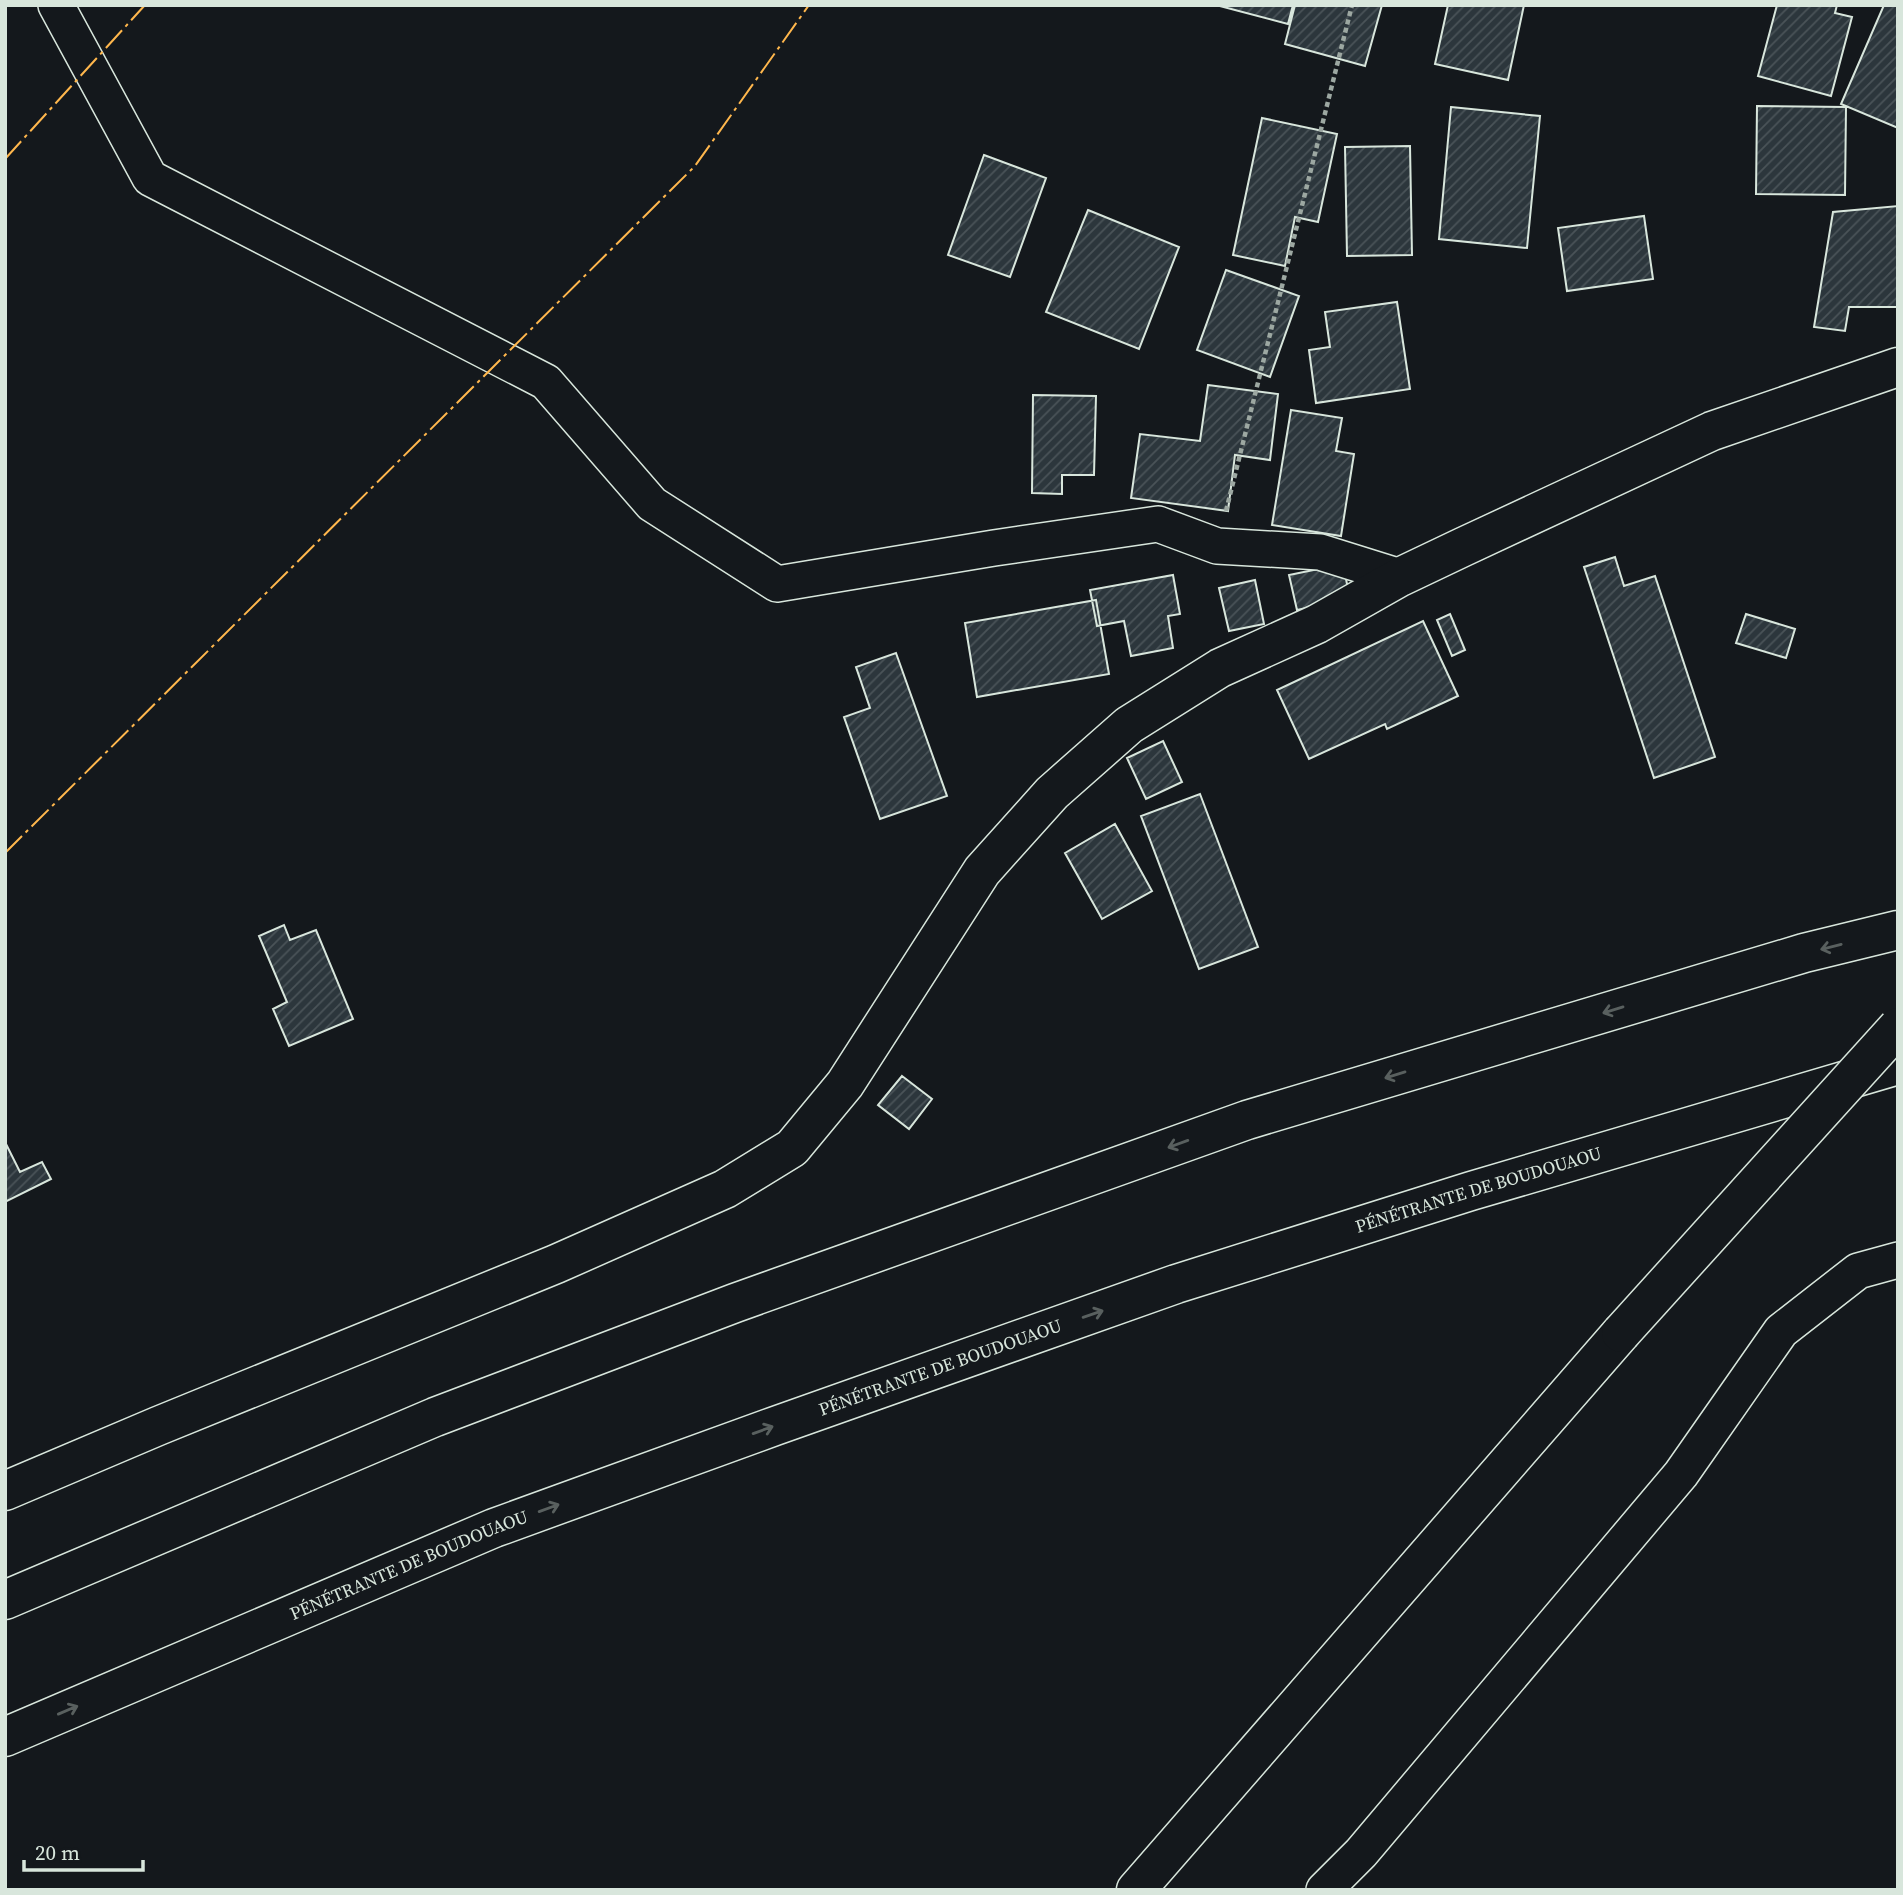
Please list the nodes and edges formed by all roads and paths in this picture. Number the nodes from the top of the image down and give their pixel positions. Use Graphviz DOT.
graph roads {
  1 [pos="56,5"];
  2 [pos="1352,5"];
  3 [pos="1898,367"];
  4 [pos="1217,546"];
  5 [pos="1399,577"];
  6 [pos="1898,930"];
  7 [pos="1898,1027"];
  8 [pos="1898,1065"];
  9 [pos="1898,1260"];
  10 [pos="5,1491"];
  11 [pos="5,1600"];
  12 [pos="5,1737"];
  13 [pos="1136,1890"];
  14 [pos="1324,1890"];
  1 -- 4 [label="street"];
  2 -- 4 [label="path"];
  3 -- 5 [label="main road"];
  4 -- 5 [label="street"];
  5 -- 10 [label="main road"];
  6 -- 11 [label="main road, one-way"];
  7 -- 13 [label="main road, bridge"];
  12 -- 8 [label="main road, PÉNÉTRANTE DE BOUDOUAOU, one-way"];
  9 -- 14 [label="street"];
}
